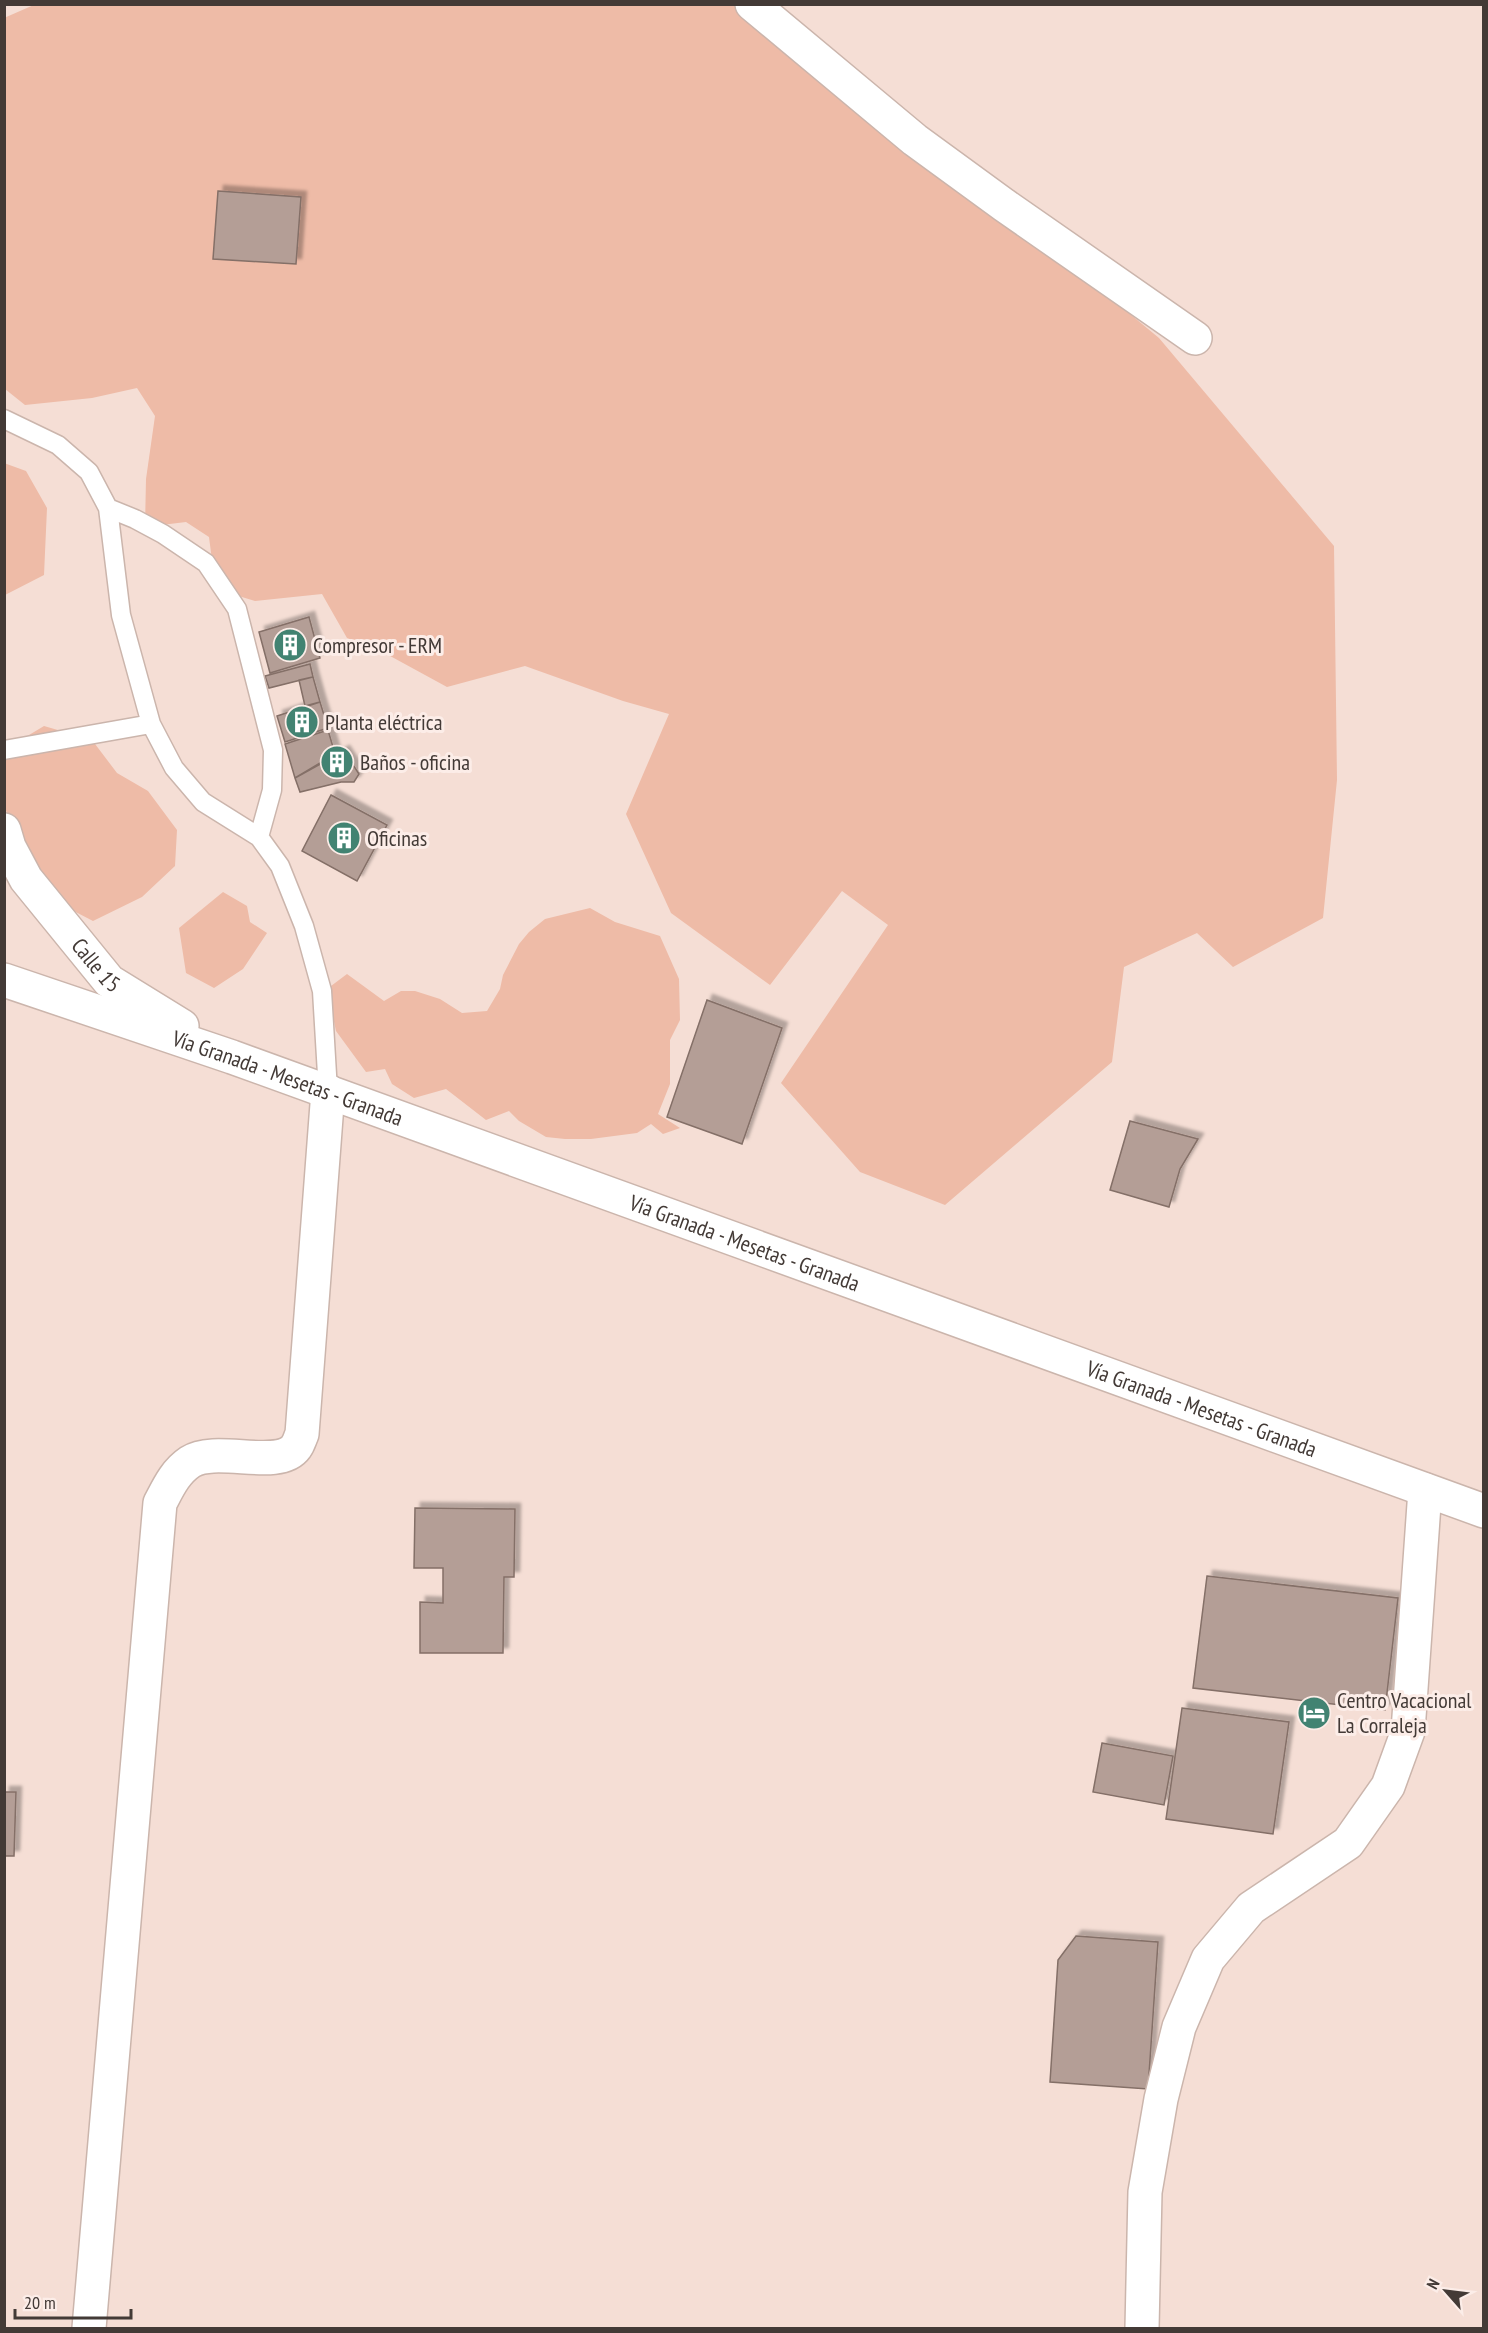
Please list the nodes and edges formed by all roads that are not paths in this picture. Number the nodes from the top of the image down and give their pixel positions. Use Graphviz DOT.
graph roads {
  1 [pos="752,4"];
  2 [pos="1196,338"];
  3 [pos="4,420"];
  4 [pos="108,508"];
  5 [pos="151,724"];
  6 [pos="4,750"];
  7 [pos="259,837"];
  8 [pos="6,842"];
  9 [pos="4,980"];
  10 [pos="232,1057"];
  11 [pos="328,1092"];
  12 [pos="1425,1490"];
  13 [pos="1484,1511"];
  14 [pos="88,2328"];
  15 [pos="1142,2328"];
  1 -- 2 [label="street"];
  3 -- 4 [label="lane"];
  4 -- 5 [label="lane"];
  4 -- 7 [label="lane"];
  5 -- 6 [label="lane"];
  5 -- 7 [label="lane"];
  7 -- 11 [label="lane"];
  8 -- 10 [label="street, Calle 15"];
  9 -- 10 [label="street, Vía Granada - Mesetas - Granada"];
  10 -- 11 [label="street, Vía Granada - Mesetas - Granada"];
  11 -- 12 [label="street, Vía Granada - Mesetas - Granada"];
  11 -- 14 [label="street"];
  12 -- 13 [label="street, Vía Granada - Mesetas - Granada"];
  12 -- 15 [label="street"];
}
